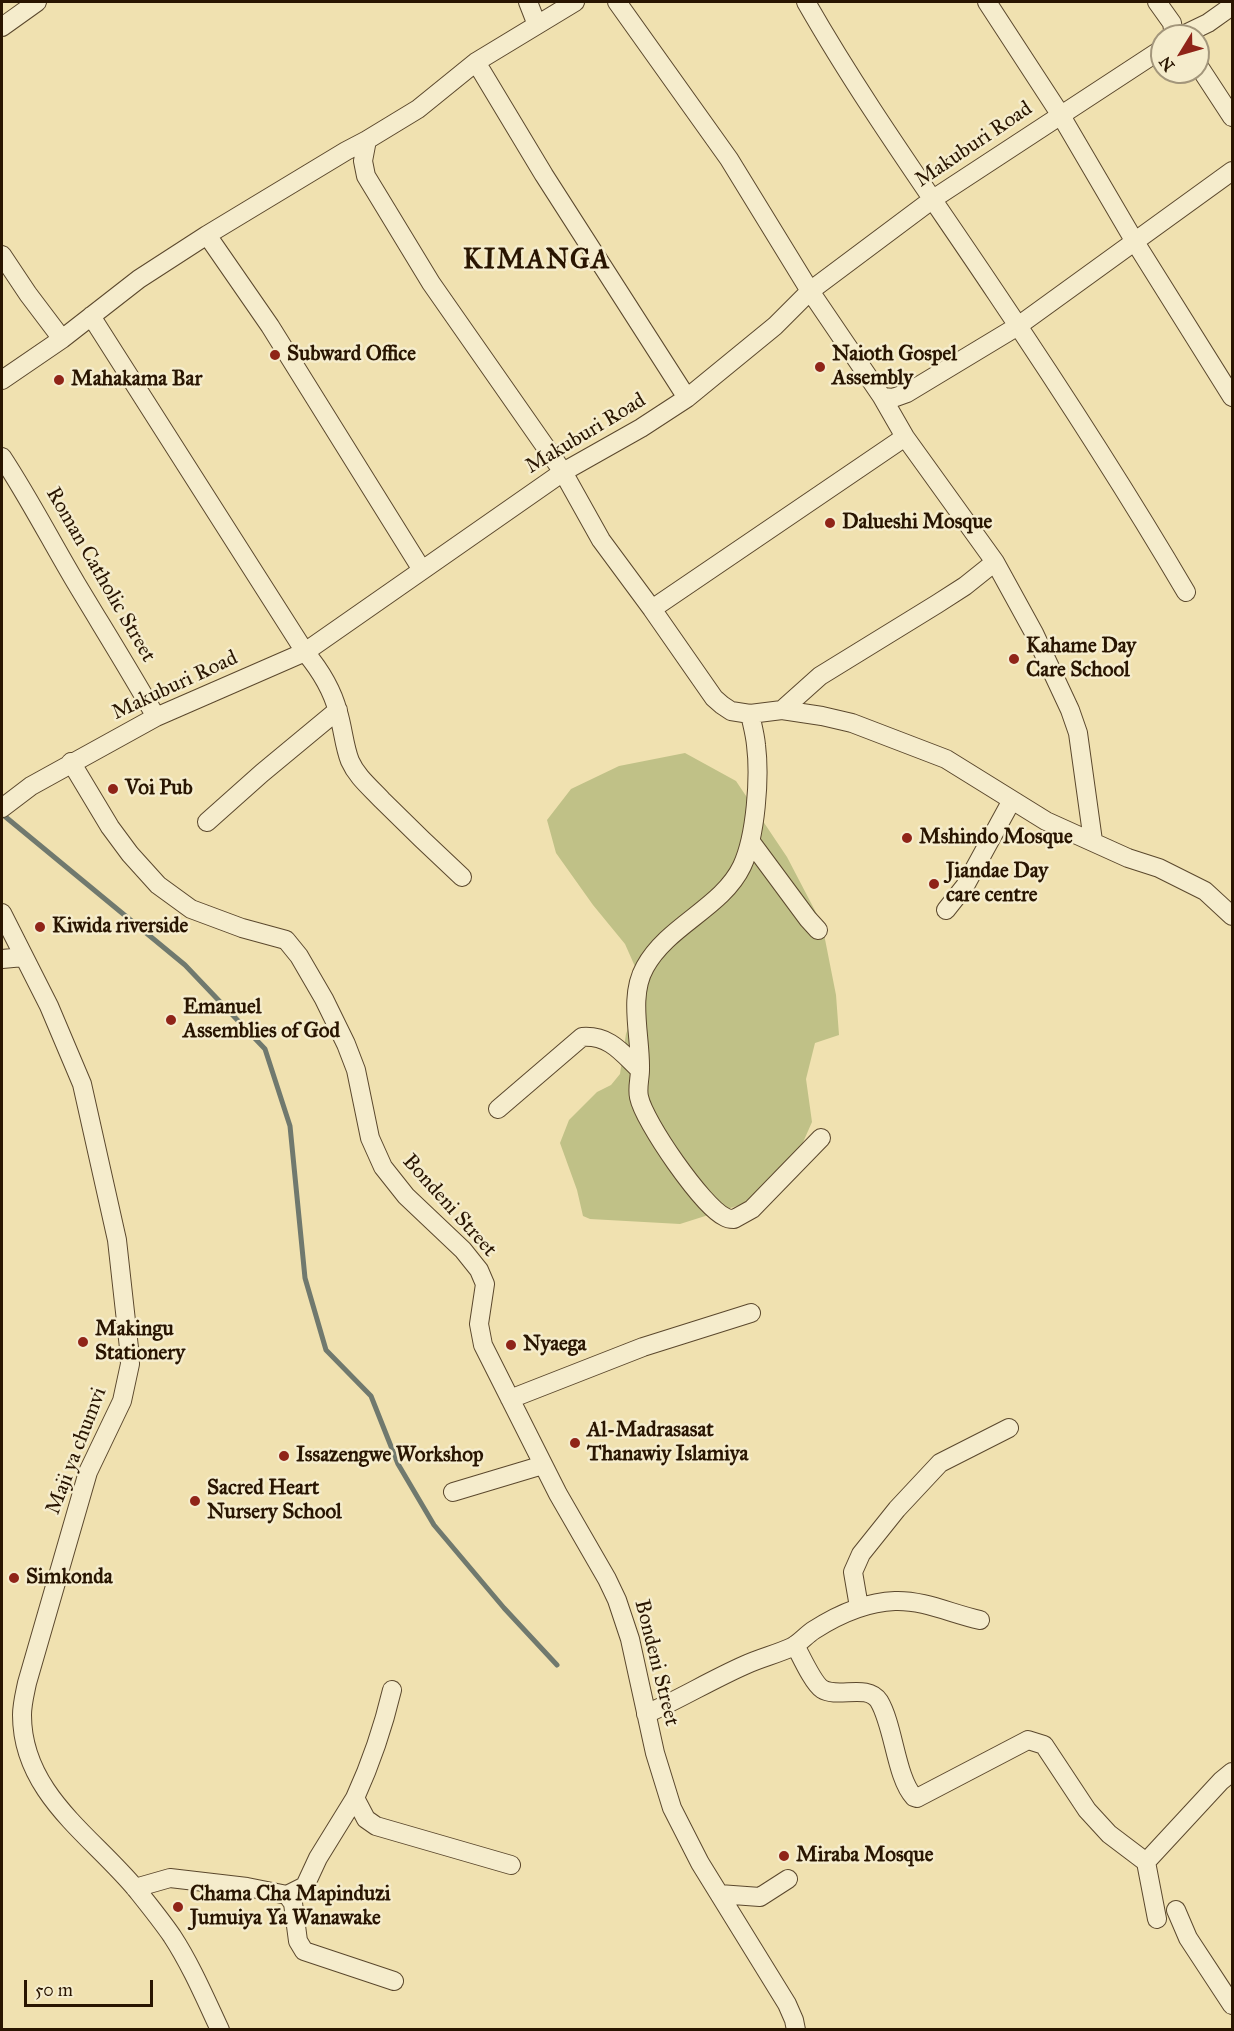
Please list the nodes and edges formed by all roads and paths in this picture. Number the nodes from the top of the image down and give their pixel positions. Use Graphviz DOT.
graph roads {
  1 [pos="37,2"];
  2 [pos="528,2"];
  3 [pos="575,2"];
  4 [pos="617,2"];
  5 [pos="806,2"];
  6 [pos="987,2"];
  7 [pos="1157,2"];
  8 [pos="1233,6"];
  9 [pos="1172,24"];
  10 [pos="1206,24"];
  11 [pos="537,25"];
  12 [pos="2,27"];
  13 [pos="1150,57"];
  14 [pos="476,62"];
  15 [pos="1210,82"];
  16 [pos="1060,114"];
  17 [pos="1233,117"];
  18 [pos="368,140"];
  19 [pos="1233,171"];
  20 [pos="933,199"];
  21 [pos="207,235"];
  22 [pos="1135,242"];
  23 [pos="2,255"];
  24 [pos="810,291"];
  25 [pos="91,316"];
  26 [pos="1018,326"];
  27 [pos="62,339"];
  28 [pos="2,380"];
  29 [pos="882,396"];
  30 [pos="1233,397"];
  31 [pos="687,398"];
  32 [pos="905,437"];
  33 [pos="2,457"];
  34 [pos="563,472"];
  35 [pos="995,562"];
  36 [pos="422,570"];
  37 [pos="1186,592"];
  38 [pos="652,609"];
  39 [pos="305,652"];
  40 [pos="338,710"];
  41 [pos="782,710"];
  42 [pos="750,714"];
  43 [pos="156,717"];
  44 [pos="71,762"];
  45 [pos="1012,800"];
  46 [pos="2,808"];
  47 [pos="207,822"];
  48 [pos="1093,841"];
  49 [pos="751,842"];
  50 [pos="462,877"];
  51 [pos="946,910"];
  52 [pos="2,913"];
  53 [pos="1233,916"];
  54 [pos="818,930"];
  55 [pos="24,957"];
  56 [pos="2,959"];
  57 [pos="640,1070"];
  58 [pos="498,1109"];
  59 [pos="821,1138"];
  60 [pos="751,1313"];
  61 [pos="510,1399"];
  62 [pos="1009,1428"];
  63 [pos="543,1465"];
  64 [pos="453,1492"];
  65 [pos="859,1607"];
  66 [pos="980,1620"];
  67 [pos="795,1645"];
  68 [pos="392,1690"];
  69 [pos="646,1713"];
  70 [pos="1233,1772"];
  71 [pos="355,1798"];
  72 [pos="1146,1862"];
  73 [pos="511,1865"];
  74 [pos="788,1880"];
  75 [pos="135,1888"];
  76 [pos="719,1894"];
  77 [pos="287,1895"];
  78 [pos="1176,1910"];
  79 [pos="1156,1919"];
  80 [pos="394,1981"];
  81 [pos="1233,2005"];
  82 [pos="220,2030"];
  83 [pos="796,2030"];
  1 -- 12 [label="street"];
  2 -- 11 [label="street"];
  3 -- 11 [label="street"];
  4 -- 24 [label="street"];
  5 -- 20 [label="street"];
  6 -- 16 [label="street"];
  7 -- 9 [label="street"];
  8 -- 10 [label="street"];
  11 -- 14 [label="street"];
  13 -- 16 [label="street, Makuburi Road"];
  14 -- 18 [label="street"];
  14 -- 31 [label="street"];
  15 -- 17 [label="street"];
  16 -- 20 [label="street, Makuburi Road"];
  16 -- 22 [label="street"];
  18 -- 21 [label="street"];
  18 -- 34 [label="street"];
  19 -- 22 [label="street"];
  20 -- 24 [label="street, Makuburi Road"];
  20 -- 26 [label="street"];
  21 -- 25 [label="street"];
  21 -- 36 [label="street"];
  22 -- 26 [label="street"];
  22 -- 30 [label="street"];
  23 -- 27 [label="street"];
  24 -- 29 [label="street"];
  24 -- 31 [label="street, Makuburi Road"];
  25 -- 27 [label="street"];
  25 -- 39 [label="street"];
  26 -- 29 [label="street"];
  26 -- 37 [label="street"];
  27 -- 28 [label="street"];
  29 -- 32 [label="street"];
  31 -- 34 [label="street, Makuburi Road"];
  32 -- 35 [label="street"];
  32 -- 38 [label="street"];
  33 -- 43 [label="street, Roman Catholic Street"];
  34 -- 36 [label="street, Makuburi Road"];
  34 -- 38 [label="street"];
  35 -- 41 [label="street"];
  35 -- 48 [label="street"];
  36 -- 39 [label="street, Makuburi Road"];
  38 -- 42 [label="street"];
  39 -- 40 [label="street"];
  39 -- 43 [label="street, Makuburi Road"];
  40 -- 47 [label="street"];
  40 -- 50 [label="street"];
  41 -- 42 [label="street"];
  41 -- 45 [label="street"];
  42 -- 49 [label="street"];
  43 -- 44 [label="street, Makuburi Road"];
  44 -- 46 [label="street, Makuburi Road"];
  44 -- 61 [label="street, Bondeni Street"];
  45 -- 48 [label="street"];
  45 -- 51 [label="street"];
  48 -- 53 [label="street"];
  49 -- 54 [label="street"];
  49 -- 57 [label="street"];
  52 -- 55 [label="street, Maji ya chumvi"];
  55 -- 56 [label="street"];
  55 -- 75 [label="street, Maji ya chumvi"];
  57 -- 58 [label="street"];
  57 -- 59 [label="street"];
  60 -- 61 [label="street"];
  61 -- 63 [label="street, Bondeni Street"];
  62 -- 65 [label="street"];
  63 -- 64 [label="street"];
  63 -- 69 [label="street, Bondeni Street"];
  65 -- 66 [label="street"];
  65 -- 67 [label="street"];
  67 -- 69 [label="street"];
  67 -- 72 [label="street"];
  68 -- 71 [label="street"];
  69 -- 76 [label="street, Bondeni Street"];
  70 -- 72 [label="street"];
  71 -- 73 [label="street"];
  71 -- 77 [label="street"];
  72 -- 79 [label="street"];
  74 -- 76 [label="street"];
  75 -- 77 [label="street"];
  75 -- 82 [label="street, Maji ya chumvi"];
  76 -- 83 [label="street, Bondeni Street"];
  77 -- 80 [label="street"];
  78 -- 81 [label="street"];
}
